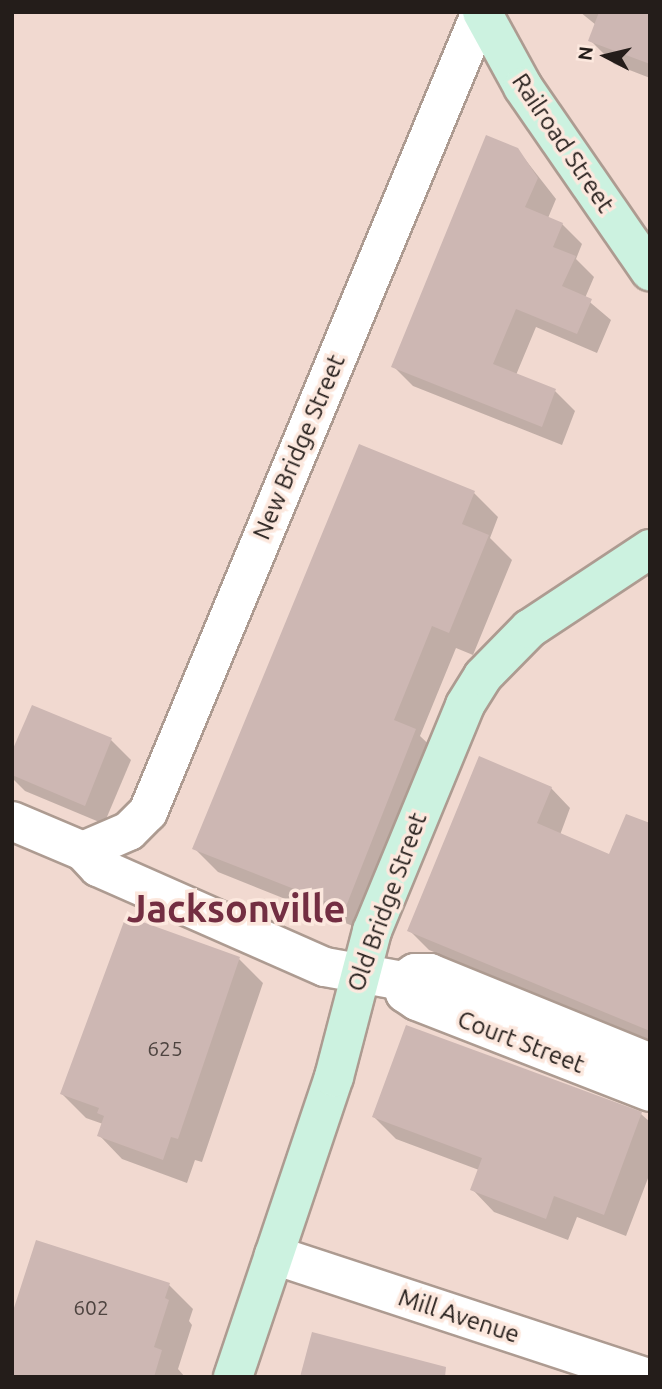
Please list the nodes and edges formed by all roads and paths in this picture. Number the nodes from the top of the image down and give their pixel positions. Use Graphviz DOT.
graph roads {
  1 [pos="481,12"];
  2 [pos="650,271"];
  3 [pos="650,549"];
  4 [pos="12,821"];
  5 [pos="83,851"];
  6 [pos="359,971"];
  7 [pos="403,981"];
  8 [pos="650,1063"];
  9 [pos="650,1092"];
  10 [pos="274,1255"];
  11 [pos="233,1377"];
  12 [pos="644,1377"];
  1 -- 2 [label="main road, Railroad Street"];
  1 -- 5 [label="street, New Bridge Street"];
  3 -- 6 [label="main road, Old Bridge Street"];
  4 -- 5 [label="street, Court Street"];
  5 -- 6 [label="street, Court Street"];
  6 -- 7 [label="street, Court Street"];
  6 -- 10 [label="main road, Old Bridge Street"];
  7 -- 8 [label="street, Court Street"];
  7 -- 9 [label="street, Court Street"];
  10 -- 11 [label="main road, Old Bridge Street"];
  10 -- 12 [label="street, Mill Avenue"];
}
